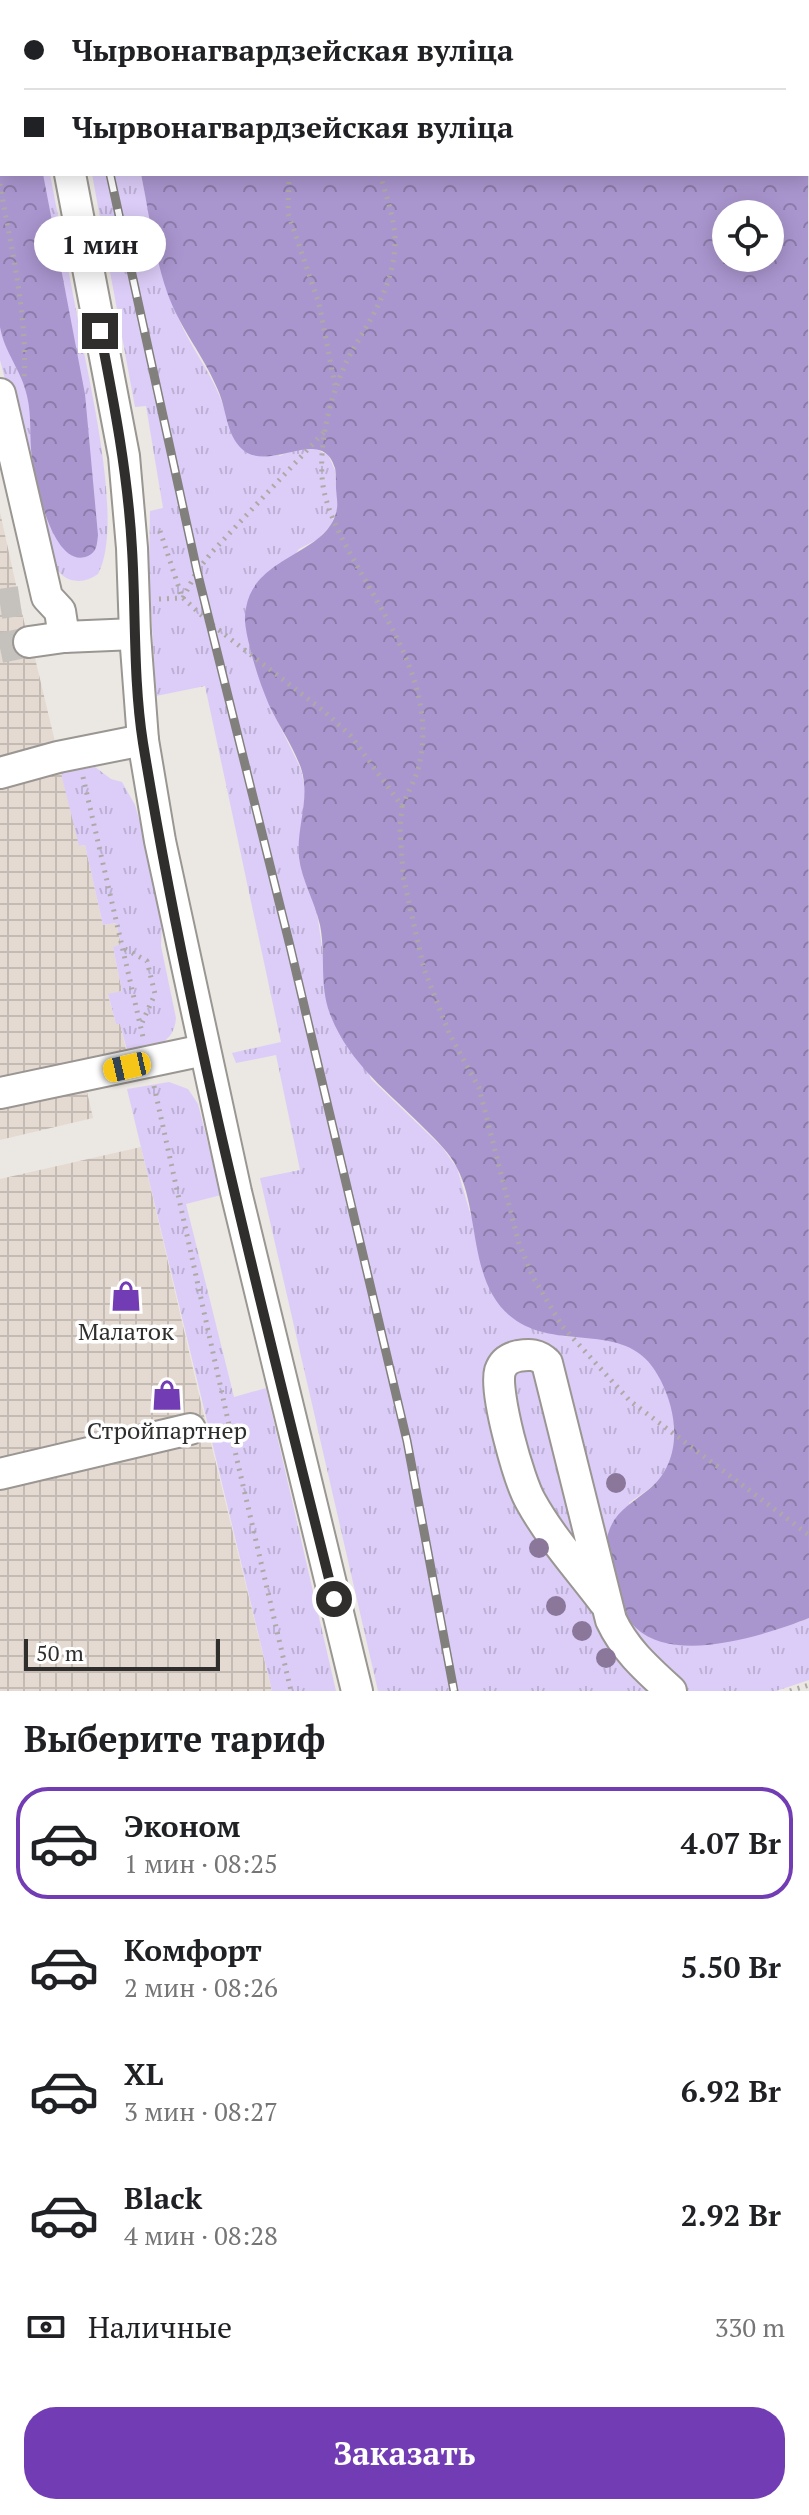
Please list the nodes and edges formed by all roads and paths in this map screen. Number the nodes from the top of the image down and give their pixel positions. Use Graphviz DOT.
graph roads {
  1 [pos="70,176"];
  2 [pos="289,176"];
  3 [pos="380,176"];
  4 [pos="0,184"];
  5 [pos="335,386"];
  6 [pos="12,393"];
  7 [pos="326,431"];
  8 [pos="158,524"];
  9 [pos="183,598"];
  10 [pos="134,601"];
  11 [pos="135,634"];
  12 [pos="64,637"];
  13 [pos="29,642"];
  14 [pos="143,740"];
  15 [pos="78,753"];
  16 [pos="0,773"];
  17 [pos="402,806"];
  18 [pos="124,948"];
  19 [pos="141,1026"];
  20 [pos="204,1050"];
  21 [pos="149,1062"];
  22 [pos="0,1093"];
  23 [pos="190,1429"];
  24 [pos="0,1474"];
  25 [pos="809,1535"];
  26 [pos="604,1602"];
  27 [pos="809,1685"];
  28 [pos="291,1691"];
  29 [pos="357,1691"];
  30 [pos="671,1691"];
  31 [pos="790,1691"];
  1 -- 10 [label="street"];
  2 -- 5 [label="path"];
  3 -- 5 [label="path"];
  4 -- 6 [label="path"];
  5 -- 7 [label="path"];
  6 -- 12 [label="street"];
  7 -- 9 [label="path"];
  7 -- 17 [label="path"];
  8 -- 9 [label="path"];
  9 -- 10 [label="path"];
  9 -- 17 [label="path"];
  10 -- 11 [label="street"];
  11 -- 12 [label="street"];
  11 -- 14 [label="street"];
  12 -- 13 [label="street"];
  14 -- 15 [label="street"];
  14 -- 20 [label="street"];
  15 -- 16 [label="street"];
  15 -- 18 [label="path"];
  17 -- 25 [label="path"];
  18 -- 19 [label="path"];
  18 -- 19 [label="path"];
  19 -- 21 [label="path"];
  20 -- 21 [label="street"];
  20 -- 29 [label="street"];
  21 -- 22 [label="street"];
  21 -- 28 [label="path"];
  23 -- 24 [label="street"];
  26 -- 26 [label="street"];
  26 -- 30 [label="street"];
  27 -- 31 [label="path"];
}
